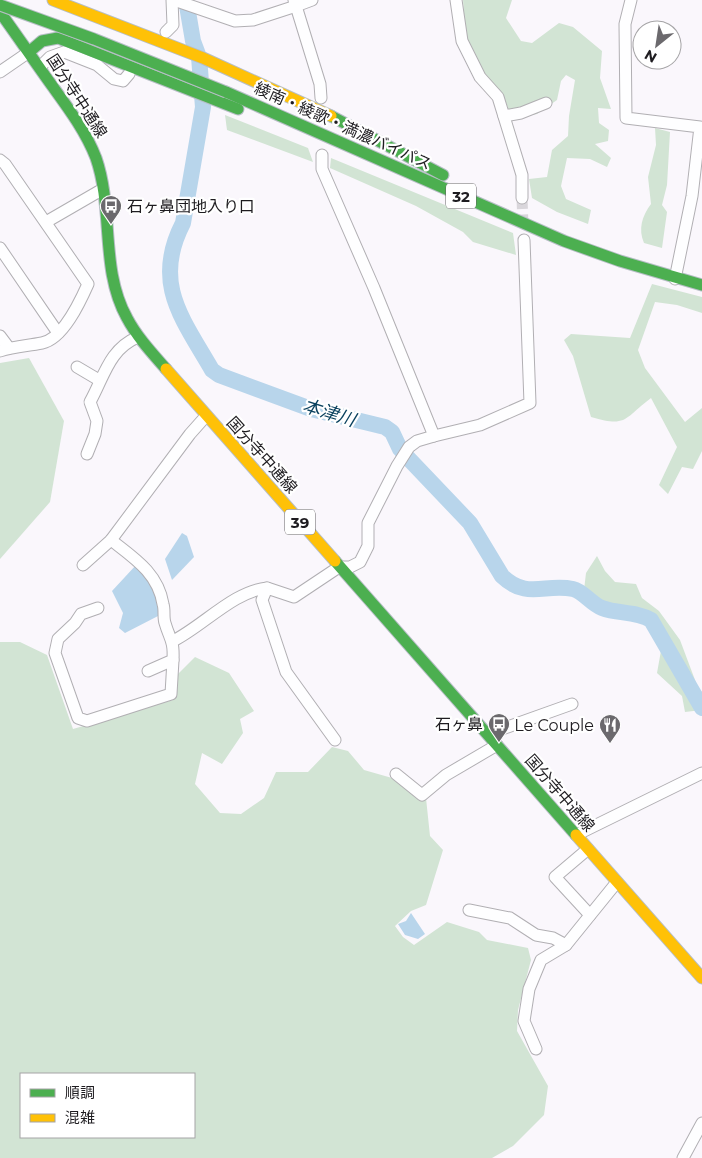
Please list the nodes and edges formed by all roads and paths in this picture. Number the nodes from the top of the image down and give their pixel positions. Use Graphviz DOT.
graph roads {
  1 [pos="53,0"];
  2 [pos="174,0"];
  3 [pos="312,0"];
  4 [pos="456,0"];
  5 [pos="628,1"];
  6 [pos="295,3"];
  7 [pos="42,7"];
  8 [pos="1,12"];
  9 [pos="166,32"];
  10 [pos="68,41"];
  11 [pos="29,52"];
  12 [pos="40,67"];
  13 [pos="0,72"];
  14 [pos="227,73"];
  15 [pos="129,74"];
  16 [pos="225,98"];
  17 [pos="321,98"];
  18 [pos="546,103"];
  19 [pos="504,116"];
  20 [pos="322,155"];
  21 [pos="0,160"];
  22 [pos="442,181"];
  23 [pos="103,189"];
  24 [pos="489,195"];
  25 [pos="521,205"];
  26 [pos="46,222"];
  27 [pos="524,240"];
  28 [pos="0,248"];
  29 [pos="652,258"];
  30 [pos="678,266"];
  31 [pos="694,270"];
  32 [pos="675,279"];
  33 [pos="702,285"];
  34 [pos="58,333"];
  35 [pos="0,336"];
  36 [pos="138,337"];
  37 [pos="4,350"];
  38 [pos="77,367"];
  39 [pos="99,380"];
  40 [pos="206,416"];
  41 [pos="434,436"];
  42 [pos="86,454"];
  43 [pos="111,540"];
  44 [pos="83,565"];
  45 [pos="339,566"];
  46 [pos="267,588"];
  47 [pos="98,608"];
  48 [pos="173,641"];
  49 [pos="173,660"];
  50 [pos="148,671"];
  51 [pos="572,704"];
  52 [pos="488,734"];
  53 [pos="335,740"];
  54 [pos="497,745"];
  55 [pos="702,773"];
  56 [pos="396,774"];
  57 [pos="576,835"];
  58 [pos="588,848"];
  59 [pos="617,882"];
  60 [pos="469,910"];
  61 [pos="590,915"];
  62 [pos="566,945"];
  63 [pos="702,978"];
  64 [pos="536,1049"];
  65 [pos="702,1124"];
  66 [pos="683,1158"];
  1 -- 14 [label="main road"];
  2 -- 6 [label="street"];
  2 -- 9 [label="street"];
  3 -- 6 [label="street"];
  4 -- 19 [label="street"];
  5 -- 30 [label="street"];
  6 -- 17 [label="street"];
  7 -- 14 [label="main road, 綾南・綾歌・満濃バイパス / 32"];
  8 -- 10 [label="main road"];
  8 -- 11 [label="main road, 国分寺中通線 / 39"];
  8 -- 16 [label="main road, 綾南・綾歌・満濃バイパス / 32, bridge"];
  10 -- 11 [label="main road"];
  10 -- 16 [label="main road"];
  11 -- 12 [label="main road, 国分寺中通線 / 39"];
  11 -- 13 [label="street"];
  12 -- 15 [label="street"];
  12 -- 23 [label="main road, 国分寺中通線 / 39"];
  14 -- 22 [label="main road, 綾南・綾歌・満濃バイパス / 32"];
  16 -- 22 [label="main road, 綾南・綾歌・満濃バイパス / 32"];
  18 -- 19 [label="street"];
  19 -- 25 [label="street"];
  20 -- 41 [label="street"];
  21 -- 26 [label="street"];
  22 -- 24 [label="main road, 綾南・綾歌・満濃バイパス / 32"];
  22 -- 32 [label="main road, 綾南・綾歌・満濃バイパス / 32"];
  23 -- 26 [label="street"];
  23 -- 36 [label="main road, 国分寺中通線 / 39"];
  26 -- 34 [label="street"];
  27 -- 41 [label="street"];
  28 -- 34 [label="street"];
  29 -- 30 [label="main road"];
  30 -- 31 [label="main road"];
  30 -- 32 [label="street"];
  32 -- 33 [label="main road, 綾南・綾歌・満濃バイパス / 32"];
  34 -- 37 [label="street"];
  35 -- 37 [label="street"];
  36 -- 39 [label="street"];
  36 -- 40 [label="main road, 国分寺中通線 / 39"];
  38 -- 39 [label="street"];
  39 -- 42 [label="street"];
  40 -- 43 [label="street"];
  40 -- 45 [label="main road, 国分寺中通線 / 39"];
  41 -- 45 [label="street"];
  43 -- 44 [label="street"];
  43 -- 48 [label="street"];
  45 -- 46 [label="street"];
  45 -- 52 [label="main road, 国分寺中通線 / 39"];
  46 -- 48 [label="street"];
  46 -- 53 [label="street"];
  47 -- 49 [label="street"];
  48 -- 49 [label="street"];
  49 -- 50 [label="street"];
  51 -- 52 [label="street"];
  52 -- 54 [label="main road, 国分寺中通線 / 39"];
  54 -- 56 [label="street"];
  54 -- 57 [label="main road, 国分寺中通線 / 39"];
  55 -- 57 [label="street"];
  57 -- 58 [label="main road, 国分寺中通線 / 39"];
  58 -- 59 [label="main road, 国分寺中通線 / 39"];
  58 -- 61 [label="street"];
  59 -- 61 [label="street"];
  59 -- 63 [label="main road, 国分寺中通線 / 39"];
  60 -- 62 [label="street"];
  61 -- 62 [label="street"];
  62 -- 64 [label="street"];
  65 -- 66 [label="street"];
}
